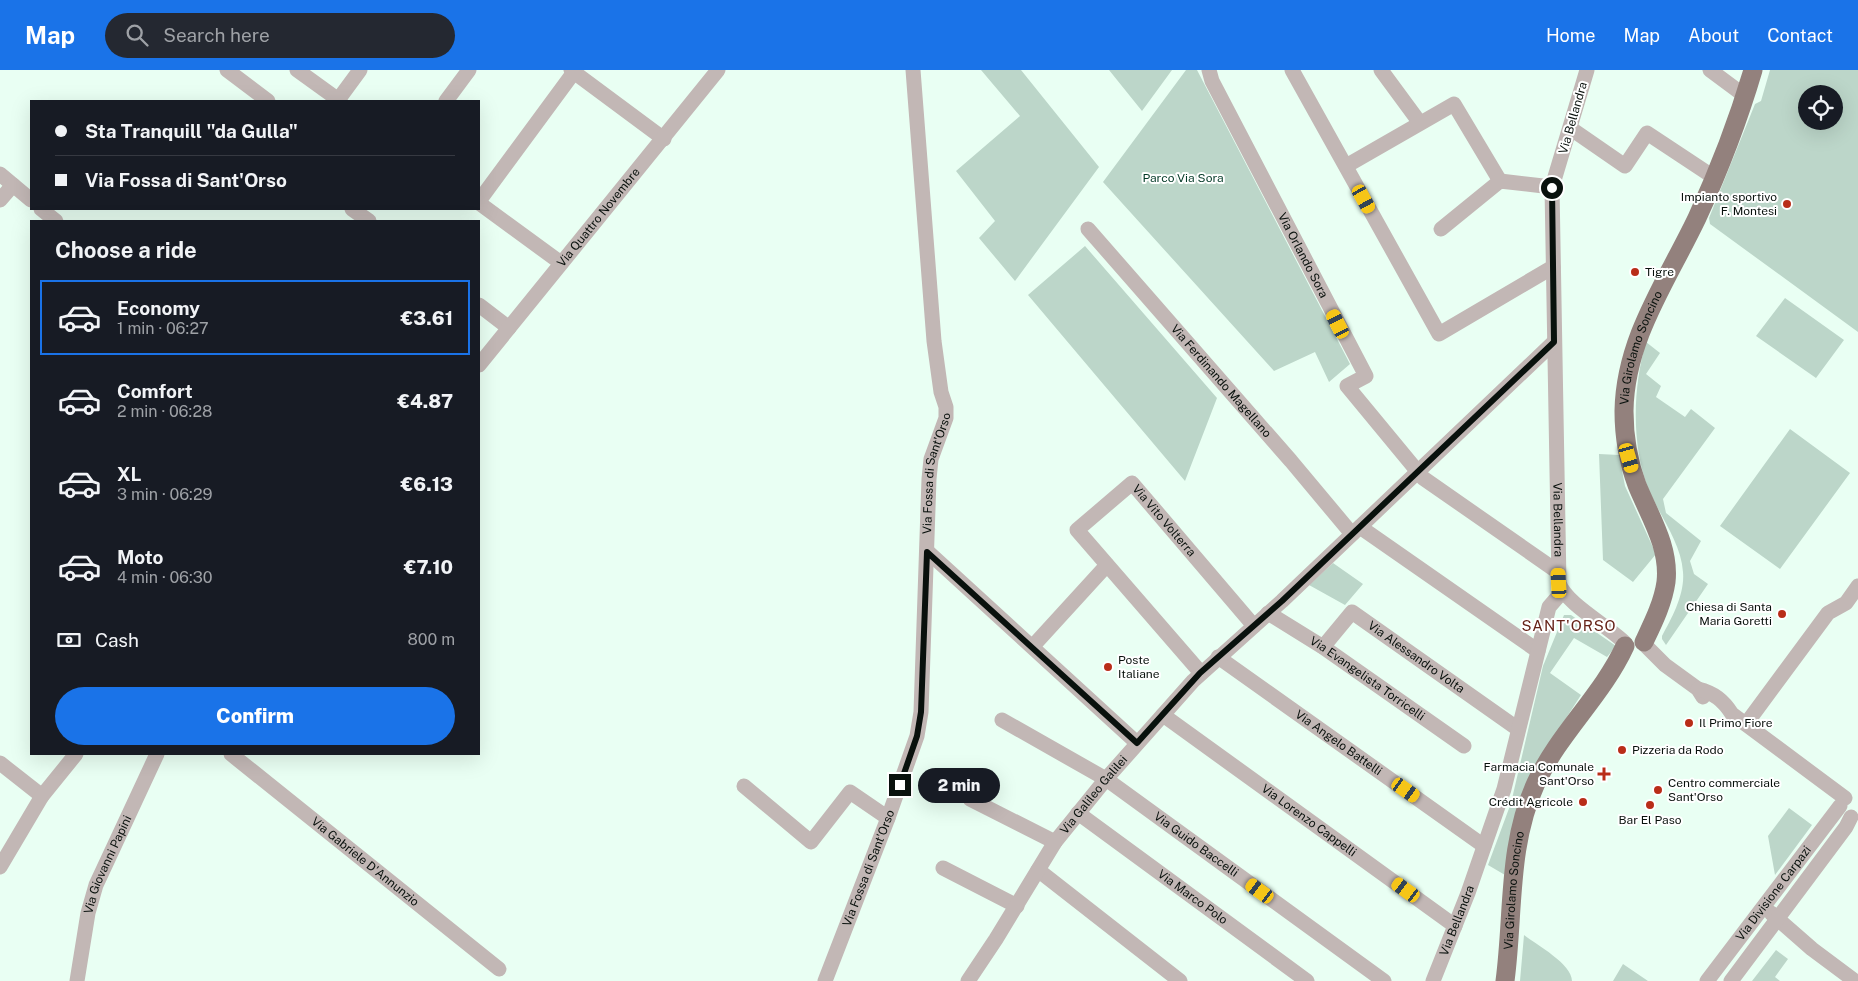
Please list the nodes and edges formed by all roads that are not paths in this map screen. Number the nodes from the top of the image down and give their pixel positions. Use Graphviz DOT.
graph roads {
  1 [pos="227,70"];
  2 [pos="297,70"];
  3 [pos="360,70"];
  4 [pos="469,70"];
  5 [pos="718,70"];
  6 [pos="913,70"];
  7 [pos="1209,70"];
  8 [pos="1292,70"];
  9 [pos="1381,70"];
  10 [pos="1587,70"];
  11 [pos="1710,70"];
  12 [pos="1753,70"];
  13 [pos="572,71"];
  14 [pos="1746,96"];
  15 [pos="267,100"];
  16 [pos="338,100"];
  17 [pos="340,100"];
  18 [pos="447,100"];
  19 [pos="1420,123"];
  20 [pos="1570,128"];
  21 [pos="664,139"];
  22 [pos="1346,166"];
  23 [pos="0,174"];
  24 [pos="1715,178"];
  25 [pos="1500,181"];
  26 [pos="13,185"];
  27 [pos="1552,188"];
  28 [pos="30,199"];
  29 [pos="0,200"];
  30 [pos="480,201"];
  31 [pos="480,203"];
  32 [pos="42,210"];
  33 [pos="353,210"];
  34 [pos="55,220"];
  35 [pos="368,220"];
  36 [pos="1088,229"];
  37 [pos="1441,229"];
  38 [pos="562,263"];
  39 [pos="1553,267"];
  40 [pos="480,306"];
  41 [pos="509,328"];
  42 [pos="1554,342"];
  43 [pos="480,363"];
  44 [pos="1418,471"];
  45 [pos="1356,530"];
  46 [pos="927,552"];
  47 [pos="1107,564"];
  48 [pos="1558,572"];
  49 [pos="1858,586"];
  50 [pos="1562,592"];
  51 [pos="1268,613"];
  52 [pos="1254,626"];
  53 [pos="1635,644"];
  54 [pos="1033,646"];
  55 [pos="1323,647"];
  56 [pos="1538,651"];
  57 [pos="1218,657"];
  58 [pos="1200,673"];
  59 [pos="1163,715"];
  60 [pos="1002,720"];
  61 [pos="1746,724"];
  62 [pos="1518,729"];
  63 [pos="1137,743"];
  64 [pos="1464,746"];
  65 [pos="75,755"];
  66 [pos="157,755"];
  67 [pos="232,755"];
  68 [pos="0,763"];
  69 [pos="1106,779"];
  70 [pos="744,786"];
  71 [pos="42,796"];
  72 [pos="970,799"];
  73 [pos="1852,810"];
  74 [pos="1078,812"];
  75 [pos="888,818"];
  76 [pos="1055,842"];
  77 [pos="1484,846"];
  78 [pos="0,867"];
  79 [pos="942,868"];
  80 [pos="1038,870"];
  81 [pos="1017,906"];
  82 [pos="1762,907"];
  83 [pos="1778,919"];
  84 [pos="1455,926"];
  85 [pos="500,969"];
  86 [pos="77,981"];
  87 [pos="825,981"];
  88 [pos="968,981"];
  89 [pos="1180,981"];
  90 [pos="1307,981"];
  91 [pos="1384,981"];
  92 [pos="1433,981"];
  93 [pos="1505,981"];
  94 [pos="1707,981"];
  95 [pos="1731,981"];
  96 [pos="1855,981"];
  1 -- 15 [label="street"];
  2 -- 16 [label="street"];
  3 -- 17 [label="street"];
  4 -- 18 [label="street"];
  5 -- 21 [label="street, Via Quattro Novembre"];
  6 -- 46 [label="street, Via Fossa di Sant'Orso"];
  7 -- 44 [label="street, Via Orlando Sora"];
  8 -- 22 [label="street"];
  9 -- 19 [label="street"];
  10 -- 20 [label="street, Via Bellandra"];
  11 -- 14 [label="street"];
  12 -- 14 [label="main road, Via Girolamo Soncino"];
  13 -- 21 [label="street"];
  13 -- 30 [label="street"];
  14 -- 24 [label="main road, Via Girolamo Soncino"];
  19 -- 22 [label="street"];
  19 -- 25 [label="street"];
  20 -- 24 [label="street"];
  20 -- 27 [label="street, Via Bellandra"];
  21 -- 38 [label="street, Via Quattro Novembre"];
  22 -- 39 [label="street"];
  23 -- 26 [label="street"];
  24 -- 53 [label="main road, Via Girolamo Soncino"];
  25 -- 27 [label="street"];
  25 -- 37 [label="street"];
  26 -- 28 [label="street"];
  26 -- 29 [label="street"];
  27 -- 39 [label="street, Via Bellandra"];
  31 -- 38 [label="street"];
  32 -- 34 [label="street"];
  33 -- 35 [label="street"];
  36 -- 45 [label="street, Via Ferdinando Magellano"];
  38 -- 41 [label="street, Via Quattro Novembre"];
  39 -- 42 [label="street, Via Bellandra"];
  40 -- 41 [label="street"];
  41 -- 43 [label="street, Via Quattro Novembre"];
  42 -- 44 [label="street, Via Galileo Galilei"];
  42 -- 48 [label="street, Via Bellandra"];
  44 -- 45 [label="street, Via Galileo Galilei"];
  44 -- 48 [label="street"];
  45 -- 51 [label="street, Via Galileo Galilei"];
  45 -- 56 [label="street, Via Ferdinando Magellano"];
  46 -- 54 [label="street"];
  46 -- 75 [label="street, Via Fossa di Sant'Orso"];
  47 -- 52 [label="street, Via Vito Volterra"];
  47 -- 54 [label="street"];
  47 -- 58 [label="street"];
  48 -- 50 [label="street, Via Bellandra"];
  49 -- 61 [label="street"];
  50 -- 53 [label="street"];
  50 -- 56 [label="street, Via Bellandra"];
  51 -- 52 [label="street, Via Galileo Galilei"];
  51 -- 55 [label="street, Via Evangelista Torricelli"];
  52 -- 57 [label="street, Via Galileo Galilei"];
  53 -- 61 [label="street"];
  53 -- 93 [label="main road, Via Girolamo Soncino"];
  54 -- 63 [label="street"];
  55 -- 62 [label="street, Via Alessandro Volta"];
  55 -- 64 [label="street, Via Evangelista Torricelli"];
  56 -- 62 [label="street, Via Bellandra"];
  57 -- 58 [label="street, Via Galileo Galilei"];
  57 -- 77 [label="street, Via Angelo Battelli"];
  58 -- 59 [label="street, Via Galileo Galilei"];
  59 -- 63 [label="street, Via Galileo Galilei"];
  59 -- 84 [label="street, Via Lorenzo Cappelli"];
  60 -- 69 [label="street, Via Guido Baccelli"];
  61 -- 73 [label="street"];
  62 -- 77 [label="street, Via Bellandra"];
  63 -- 69 [label="street, Via Galileo Galilei"];
  65 -- 71 [label="street"];
  66 -- 86 [label="street, Via Giovanni Papini"];
  67 -- 85 [label="street, Via Gabriele D'Annunzio"];
  68 -- 71 [label="street"];
  69 -- 74 [label="street, Via Galileo Galilei"];
  69 -- 91 [label="street, Via Guido Baccelli"];
  70 -- 75 [label="street"];
  71 -- 78 [label="street"];
  72 -- 76 [label="street"];
  73 -- 82 [label="street, Via Divisione Carpazi"];
  73 -- 83 [label="street, Via Divisione Carpazi"];
  74 -- 76 [label="street, Via Galileo Galilei"];
  74 -- 90 [label="street, Via Marco Polo"];
  75 -- 87 [label="street, Via Fossa di Sant'Orso"];
  76 -- 80 [label="street, Via Galileo Galilei"];
  77 -- 84 [label="street, Via Bellandra"];
  79 -- 81 [label="street"];
  80 -- 81 [label="street, Via Galileo Galilei"];
  80 -- 89 [label="street"];
  81 -- 88 [label="street, Via Galileo Galilei"];
  82 -- 83 [label="street"];
  82 -- 94 [label="street, Via Divisione Carpazi"];
  83 -- 95 [label="street, Via Divisione Carpazi"];
  83 -- 96 [label="street"];
  84 -- 92 [label="street, Via Bellandra"];
}
